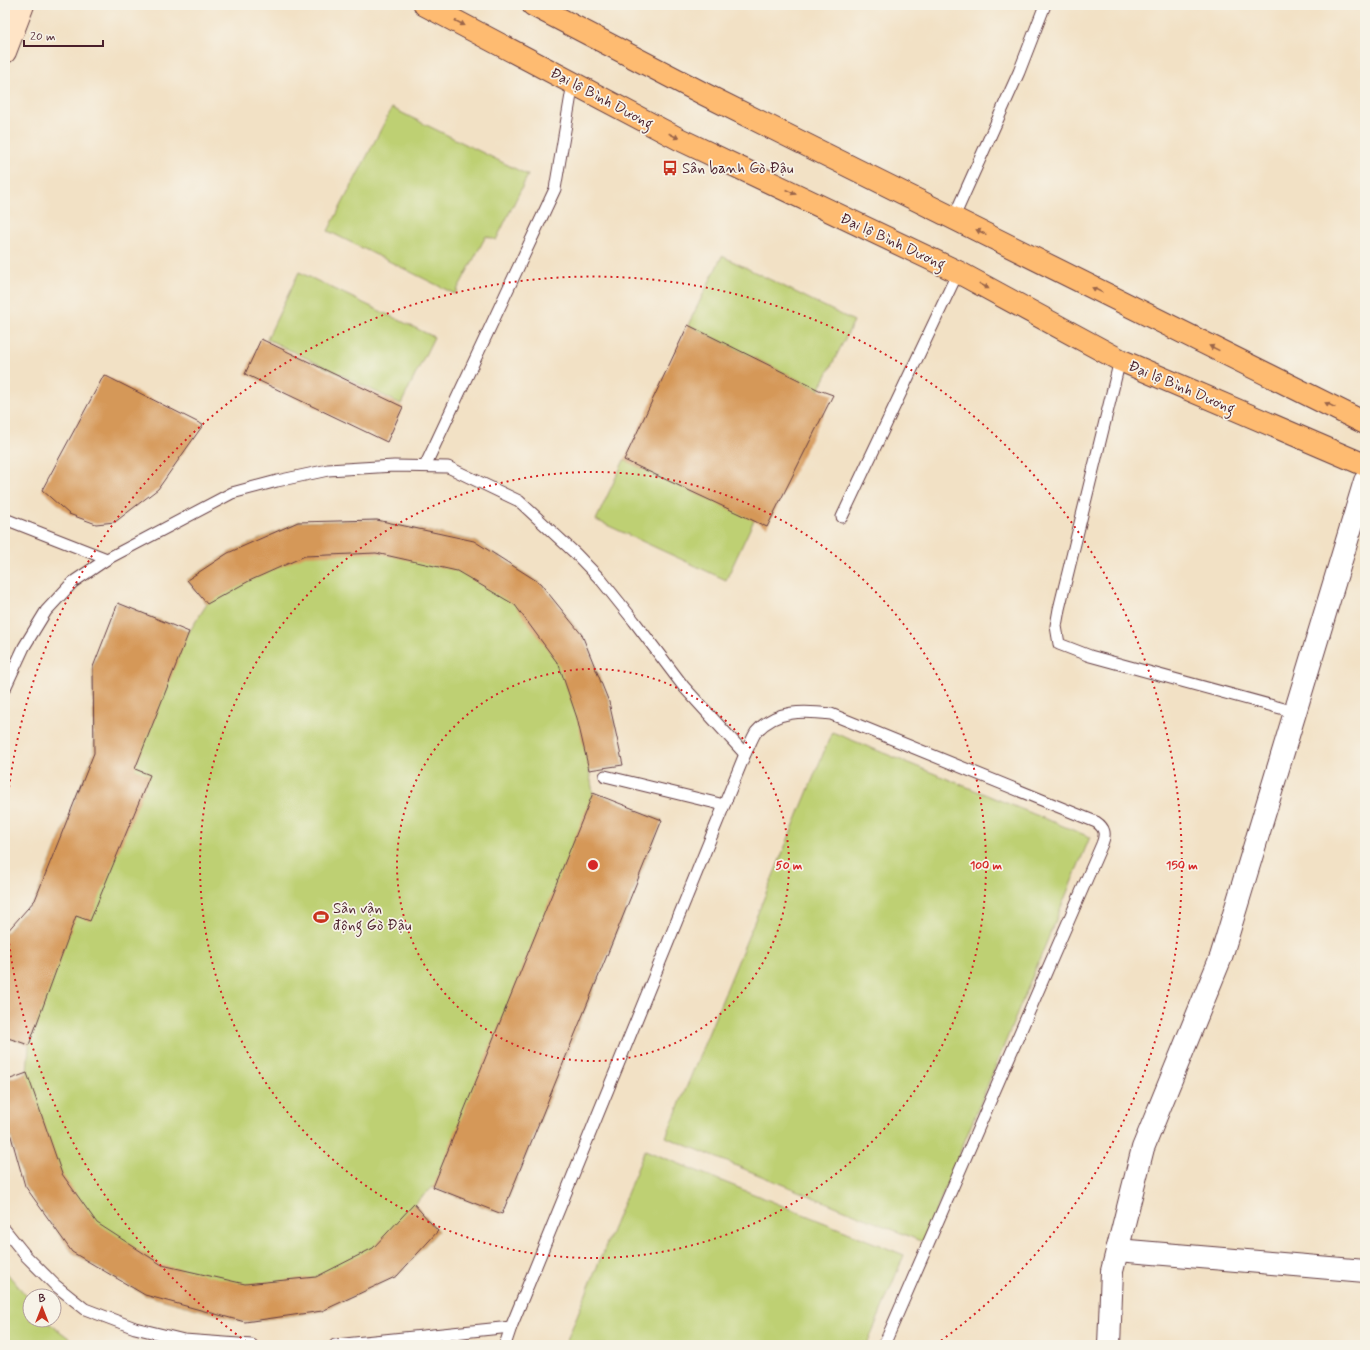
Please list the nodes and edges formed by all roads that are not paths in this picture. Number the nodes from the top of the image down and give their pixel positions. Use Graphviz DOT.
graph roads {
  1 [pos="23,5"];
  2 [pos="425,5"];
  3 [pos="533,5"];
  4 [pos="1045,5"];
  5 [pos="5,52"];
  6 [pos="573,83"];
  7 [pos="953,219"];
  8 [pos="958,272"];
  9 [pos="1120,360"];
  10 [pos="1365,423"];
  11 [pos="1365,465"];
  12 [pos="424,466"];
  13 [pos="1365,481"];
  14 [pos="842,517"];
  15 [pos="5,519"];
  16 [pos="107,559"];
  17 [pos="5,688"];
  18 [pos="1295,712"];
  19 [pos="745,754"];
  20 [pos="605,776"];
  21 [pos="724,805"];
  22 [pos="5,1230"];
  23 [pos="1117,1250"];
  24 [pos="1365,1271"];
  25 [pos="511,1327"];
  26 [pos="252,1345"];
  27 [pos="335,1345"];
  28 [pos="505,1345"];
  29 [pos="884,1345"];
  30 [pos="1109,1345"];
  1 -- 5 [label="main road"];
  2 -- 6 [label="highway, Đại lộ Bình Dương, one-way"];
  3 -- 7 [label="highway"];
  4 -- 7 [label="lane"];
  6 -- 8 [label="highway, Đại lộ Bình Dương, one-way"];
  6 -- 12 [label="lane"];
  10 -- 7 [label="highway, one-way"];
  8 -- 9 [label="highway, Đại lộ Bình Dương, one-way"];
  8 -- 14 [label="lane"];
  9 -- 11 [label="highway, Đại lộ Bình Dương"];
  9 -- 18 [label="lane"];
  12 -- 16 [label="lane"];
  12 -- 19 [label="lane"];
  13 -- 18 [label="street"];
  15 -- 16 [label="lane"];
  16 -- 17 [label="lane"];
  18 -- 23 [label="street"];
  19 -- 21 [label="lane"];
  19 -- 29 [label="lane"];
  20 -- 21 [label="lane"];
  21 -- 25 [label="lane"];
  22 -- 26 [label="lane"];
  23 -- 24 [label="street"];
  23 -- 30 [label="street"];
  25 -- 27 [label="lane"];
  25 -- 28 [label="lane"];
}
